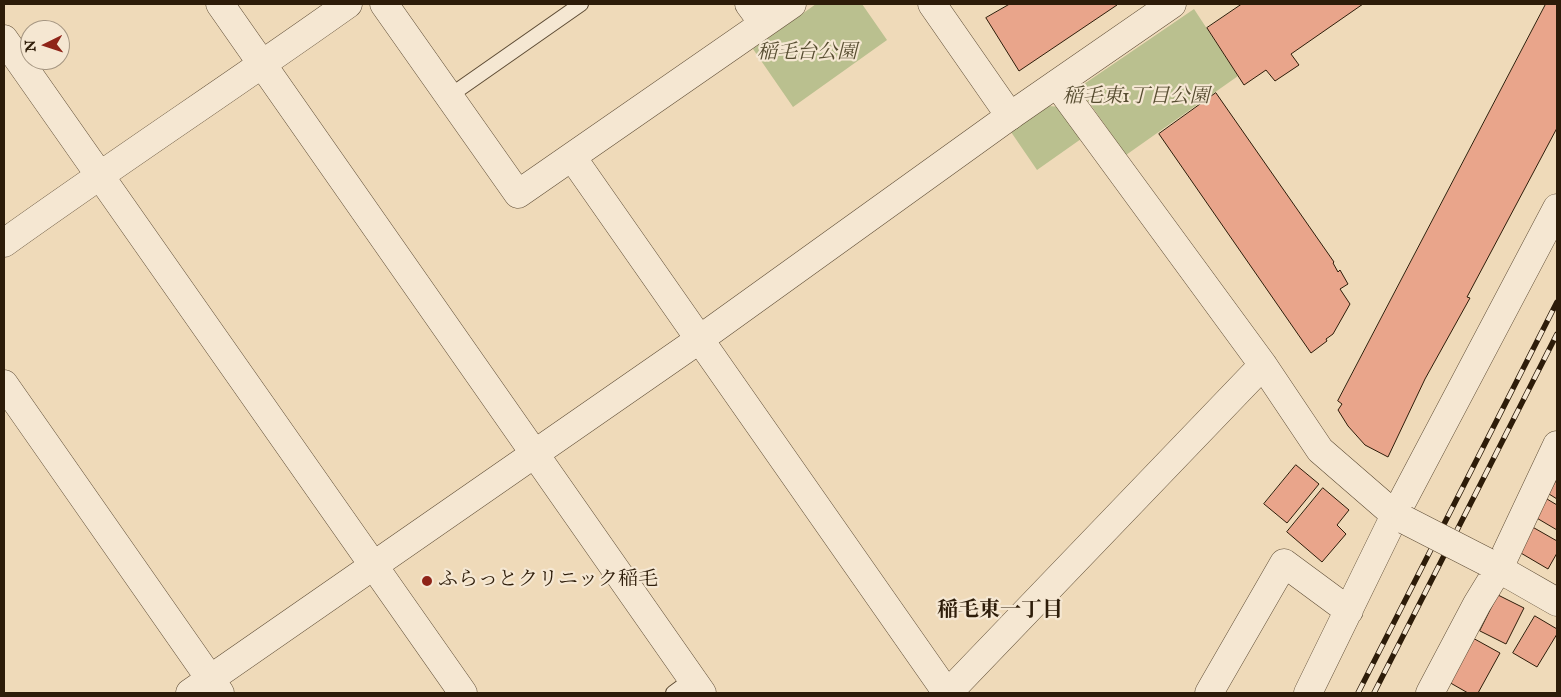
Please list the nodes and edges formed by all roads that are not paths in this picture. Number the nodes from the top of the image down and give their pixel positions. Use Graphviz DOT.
graph roads {
  1 [pos="220,4"];
  2 [pos="348,4"];
  3 [pos="384,4"];
  4 [pos="581,4"];
  5 [pos="792,4"];
  6 [pos="932,4"];
  7 [pos="1157,8"];
  8 [pos="756,13"];
  9 [pos="4,39"];
  10 [pos="263,65"];
  11 [pos="1057,84"];
  12 [pos="448,97"];
  13 [pos="1010,116"];
  14 [pos="572,157"];
  15 [pos="99,175"];
  16 [pos="1557,208"];
  17 [pos="4,243"];
  18 [pos="700,338"];
  19 [pos="1263,365"];
  20 [pos="4,384"];
  21 [pos="1557,445"];
  22 [pos="534,453"];
  23 [pos="1400,517"];
  24 [pos="373,565"];
  25 [pos="1493,565"];
  26 [pos="1557,602"];
  27 [pos="1349,611"];
  28 [pos="207,689"];
  29 [pos="689,689"];
  30 [pos="463,693"];
  31 [pos="947,693"];
  32 [pos="1209,693"];
  33 [pos="1308,693"];
  34 [pos="1430,693"];
  1 -- 10 [label="street"];
  2 -- 10 [label="street"];
  3 -- 12 [label="street"];
  4 -- 12 [label="lane"];
  5 -- 8 [label="street"];
  6 -- 13 [label="street"];
  7 -- 11 [label="street"];
  8 -- 14 [label="street"];
  9 -- 15 [label="street"];
  10 -- 15 [label="street"];
  10 -- 22 [label="street"];
  11 -- 13 [label="street"];
  11 -- 19 [label="street"];
  12 -- 14 [label="street"];
  13 -- 18 [label="street"];
  14 -- 18 [label="street"];
  15 -- 17 [label="street"];
  15 -- 24 [label="street"];
  16 -- 23 [label="street"];
  18 -- 22 [label="street"];
  18 -- 31 [label="street"];
  19 -- 23 [label="street"];
  19 -- 31 [label="street"];
  20 -- 28 [label="street"];
  21 -- 25 [label="street"];
  22 -- 24 [label="street"];
  22 -- 29 [label="street"];
  23 -- 25 [label="street, bridge"];
  23 -- 27 [label="street"];
  24 -- 28 [label="street"];
  24 -- 30 [label="street"];
  25 -- 26 [label="street"];
  25 -- 34 [label="street"];
  27 -- 32 [label="street"];
  27 -- 33 [label="street"];
}
